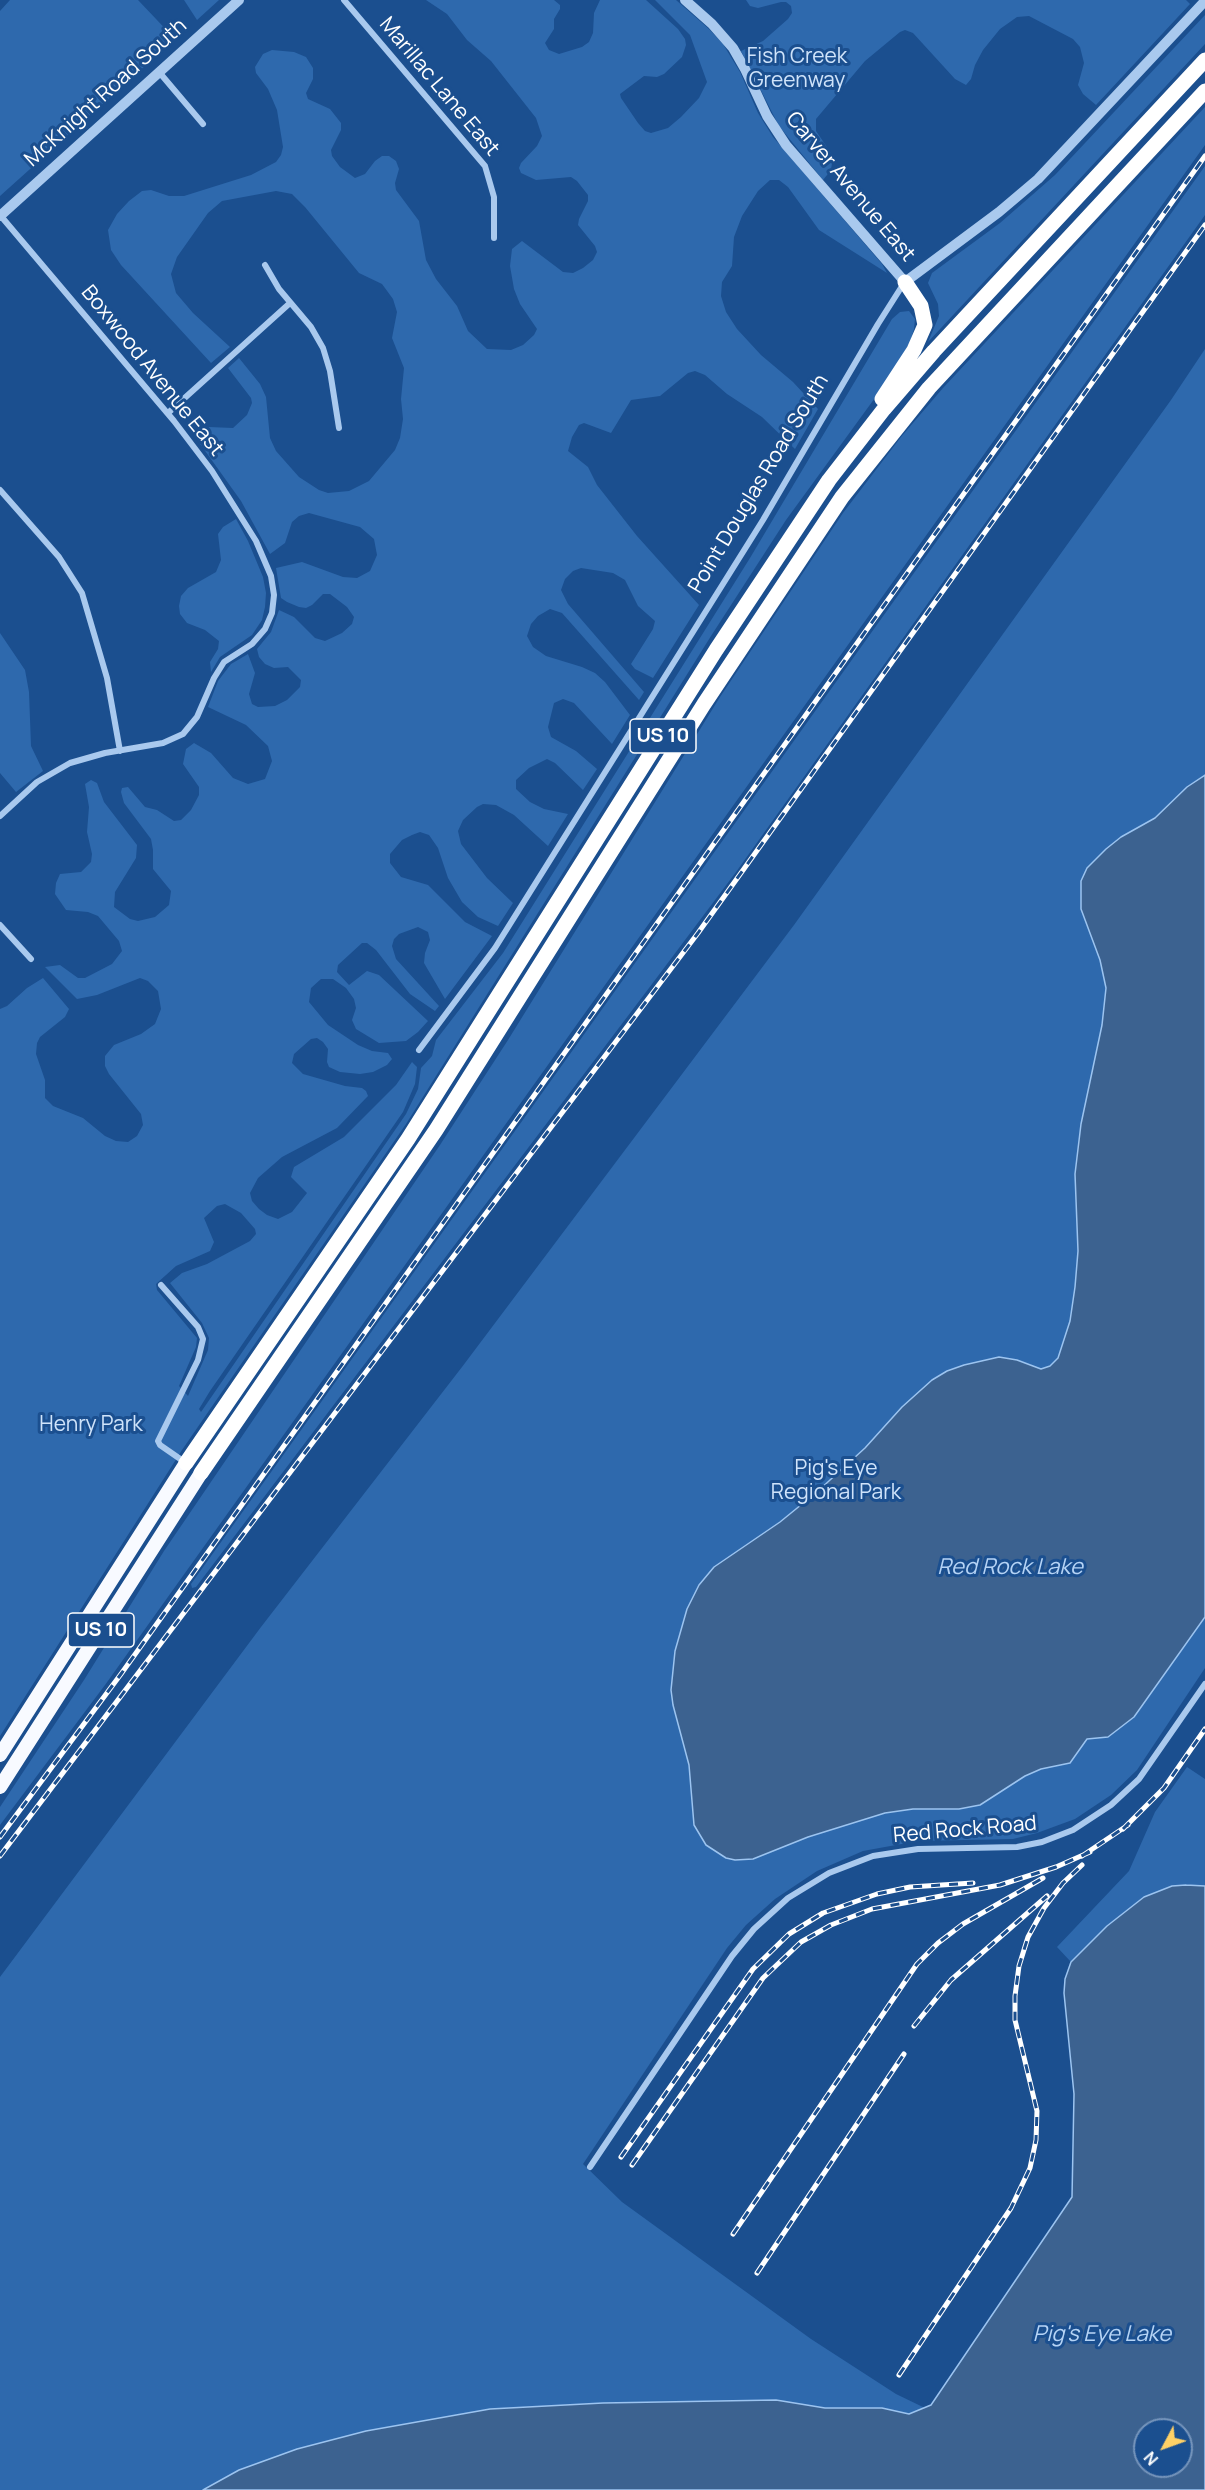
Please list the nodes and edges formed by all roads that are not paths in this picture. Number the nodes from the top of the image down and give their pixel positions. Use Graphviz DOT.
graph roads {
  1 [pos="239,0"];
  2 [pos="344,0"];
  3 [pos="685,0"];
  4 [pos="1205,1"];
  5 [pos="1205,60"];
  6 [pos="159,72"];
  7 [pos="1205,91"];
  8 [pos="203,124"];
  9 [pos="0,215"];
  10 [pos="495,238"];
  11 [pos="265,265"];
  12 [pos="905,282"];
  13 [pos="290,303"];
  14 [pos="168,413"];
  15 [pos="339,428"];
  16 [pos="829,480"];
  17 [pos="0,490"];
  18 [pos="120,751"];
  19 [pos="0,816"];
  20 [pos="0,925"];
  21 [pos="31,958"];
  22 [pos="419,1050"];
  23 [pos="161,1285"];
  24 [pos="186,1463"];
  25 [pos="201,1473"];
  26 [pos="1205,1684"];
  27 [pos="0,1755"];
  28 [pos="0,1787"];
  29 [pos="590,2167"];
  1 -- 6 [label="street, McKnight Road South"];
  2 -- 10 [label="street, Marillac Lane East"];
  3 -- 12 [label="street, Carver Avenue East"];
  4 -- 12 [label="street, Point Douglas Road South"];
  5 -- 16 [label="highway, US 10"];
  6 -- 8 [label="street"];
  6 -- 9 [label="street, McKnight Road South"];
  7 -- 25 [label="highway, US 10"];
  9 -- 14 [label="street, Boxwood Avenue East"];
  11 -- 13 [label="street"];
  12 -- 16 [label="highway"];
  12 -- 22 [label="street, Point Douglas Road South"];
  13 -- 14 [label="street"];
  13 -- 15 [label="street"];
  14 -- 18 [label="street, Boxwood Avenue East"];
  16 -- 24 [label="highway, US 10"];
  17 -- 18 [label="street"];
  18 -- 19 [label="street, Boxwood Avenue East"];
  20 -- 21 [label="street"];
  23 -- 24 [label="street"];
  24 -- 27 [label="highway, US 10"];
  25 -- 28 [label="highway, US 10"];
  26 -- 29 [label="street, Red Rock Road"];
}
